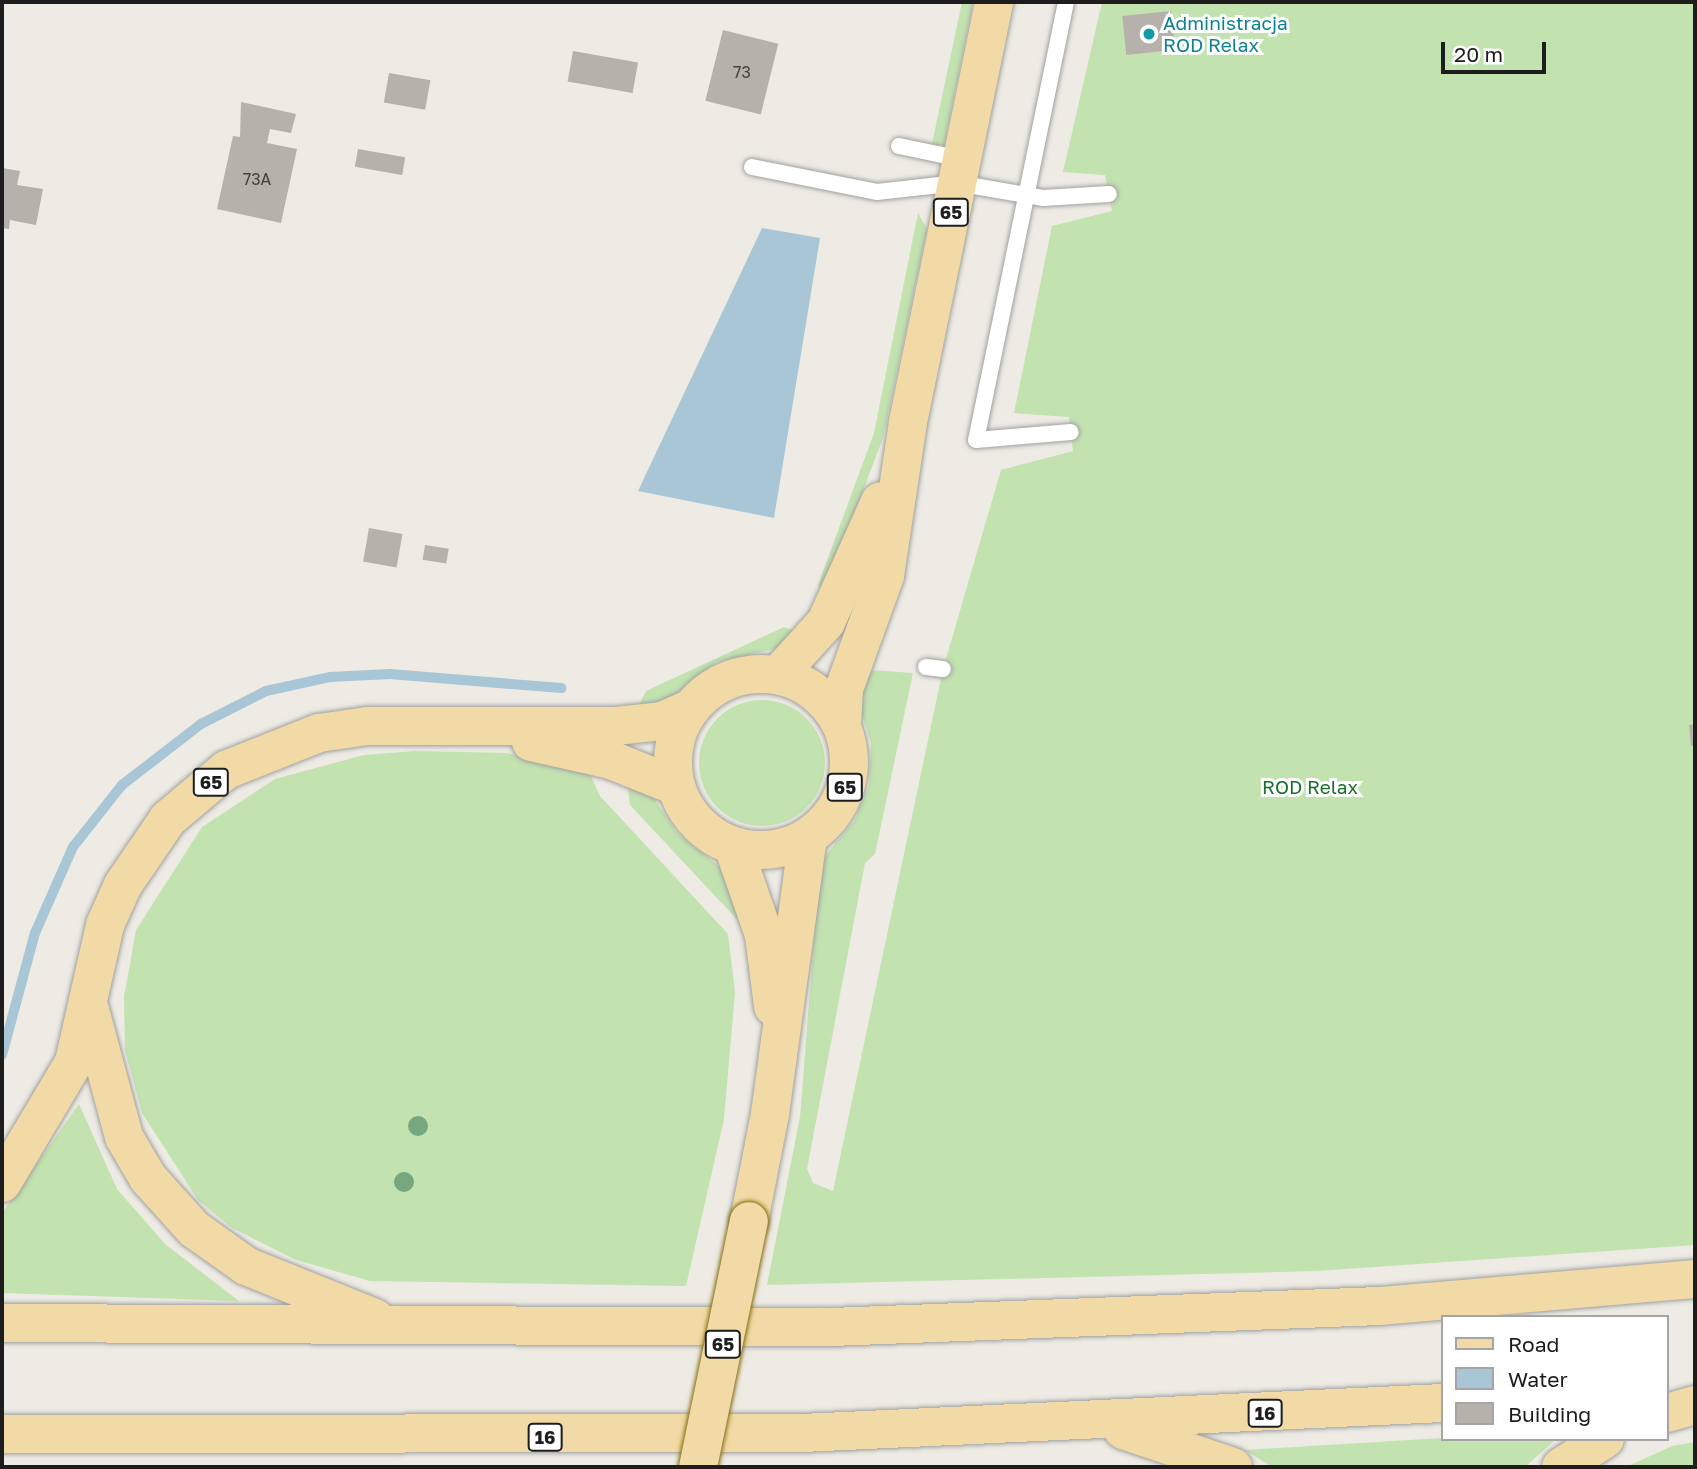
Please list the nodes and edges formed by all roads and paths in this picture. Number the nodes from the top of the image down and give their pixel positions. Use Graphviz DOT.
graph roads {
  1 [pos="994,2"];
  2 [pos="1066,2"];
  3 [pos="899,146"];
  4 [pos="752,167"];
  5 [pos="959,171"];
  6 [pos="1109,194"];
  7 [pos="1025,196"];
  8 [pos="908,422"];
  9 [pos="1071,432"];
  10 [pos="926,667"];
  11 [pos="943,669"];
  12 [pos="778,675"];
  13 [pos="691,708"];
  14 [pos="464,726"];
  15 [pos="842,726"];
  16 [pos="676,786"];
  17 [pos="808,836"];
  18 [pos="733,846"];
  19 [pos="89,1007"];
  20 [pos="778,1039"];
  21 [pos="2,1182"];
  22 [pos="1695,1279"];
  23 [pos="2,1323"];
  24 [pos="403,1328"];
  25 [pos="1695,1384"];
  26 [pos="1669,1386"];
  27 [pos="1442,1403"];
  28 [pos="1695,1405"];
  29 [pos="1669,1412"];
  30 [pos="1087,1420"];
  31 [pos="2,1434"];
  32 [pos="1602,1441"];
  33 [pos="698,1467"];
  34 [pos="1233,1467"];
  35 [pos="1561,1467"];
  1 -- 5 [label="main road, 65"];
  2 -- 7 [label="lane"];
  3 -- 5 [label="lane"];
  4 -- 5 [label="lane"];
  5 -- 7 [label="lane"];
  5 -- 8 [label="main road, 65"];
  6 -- 7 [label="lane"];
  7 -- 9 [label="lane"];
  8 -- 12 [label="main road, 65"];
  8 -- 15 [label="main road, 65"];
  10 -- 11 [label="lane"];
  12 -- 13 [label="main road, 65"];
  12 -- 15 [label="main road"];
  13 -- 14 [label="main road"];
  13 -- 16 [label="main road, 65"];
  14 -- 16 [label="main road, 65"];
  14 -- 19 [label="main road, 65"];
  15 -- 17 [label="main road, 65"];
  16 -- 18 [label="main road, 65"];
  17 -- 18 [label="main road, 65"];
  17 -- 20 [label="main road, 65"];
  18 -- 20 [label="main road, 65"];
  19 -- 21 [label="main road"];
  19 -- 24 [label="main road, 65"];
  20 -- 33 [label="main road, 65, bridge"];
  22 -- 24 [label="main road"];
  23 -- 24 [label="main road"];
  25 -- 26 [label="main road"];
  27 -- 30 [label="main road, 16"];
  28 -- 29 [label="main road"];
  30 -- 31 [label="main road, 16"];
  30 -- 34 [label="main road"];
  32 -- 35 [label="main road"];
}
